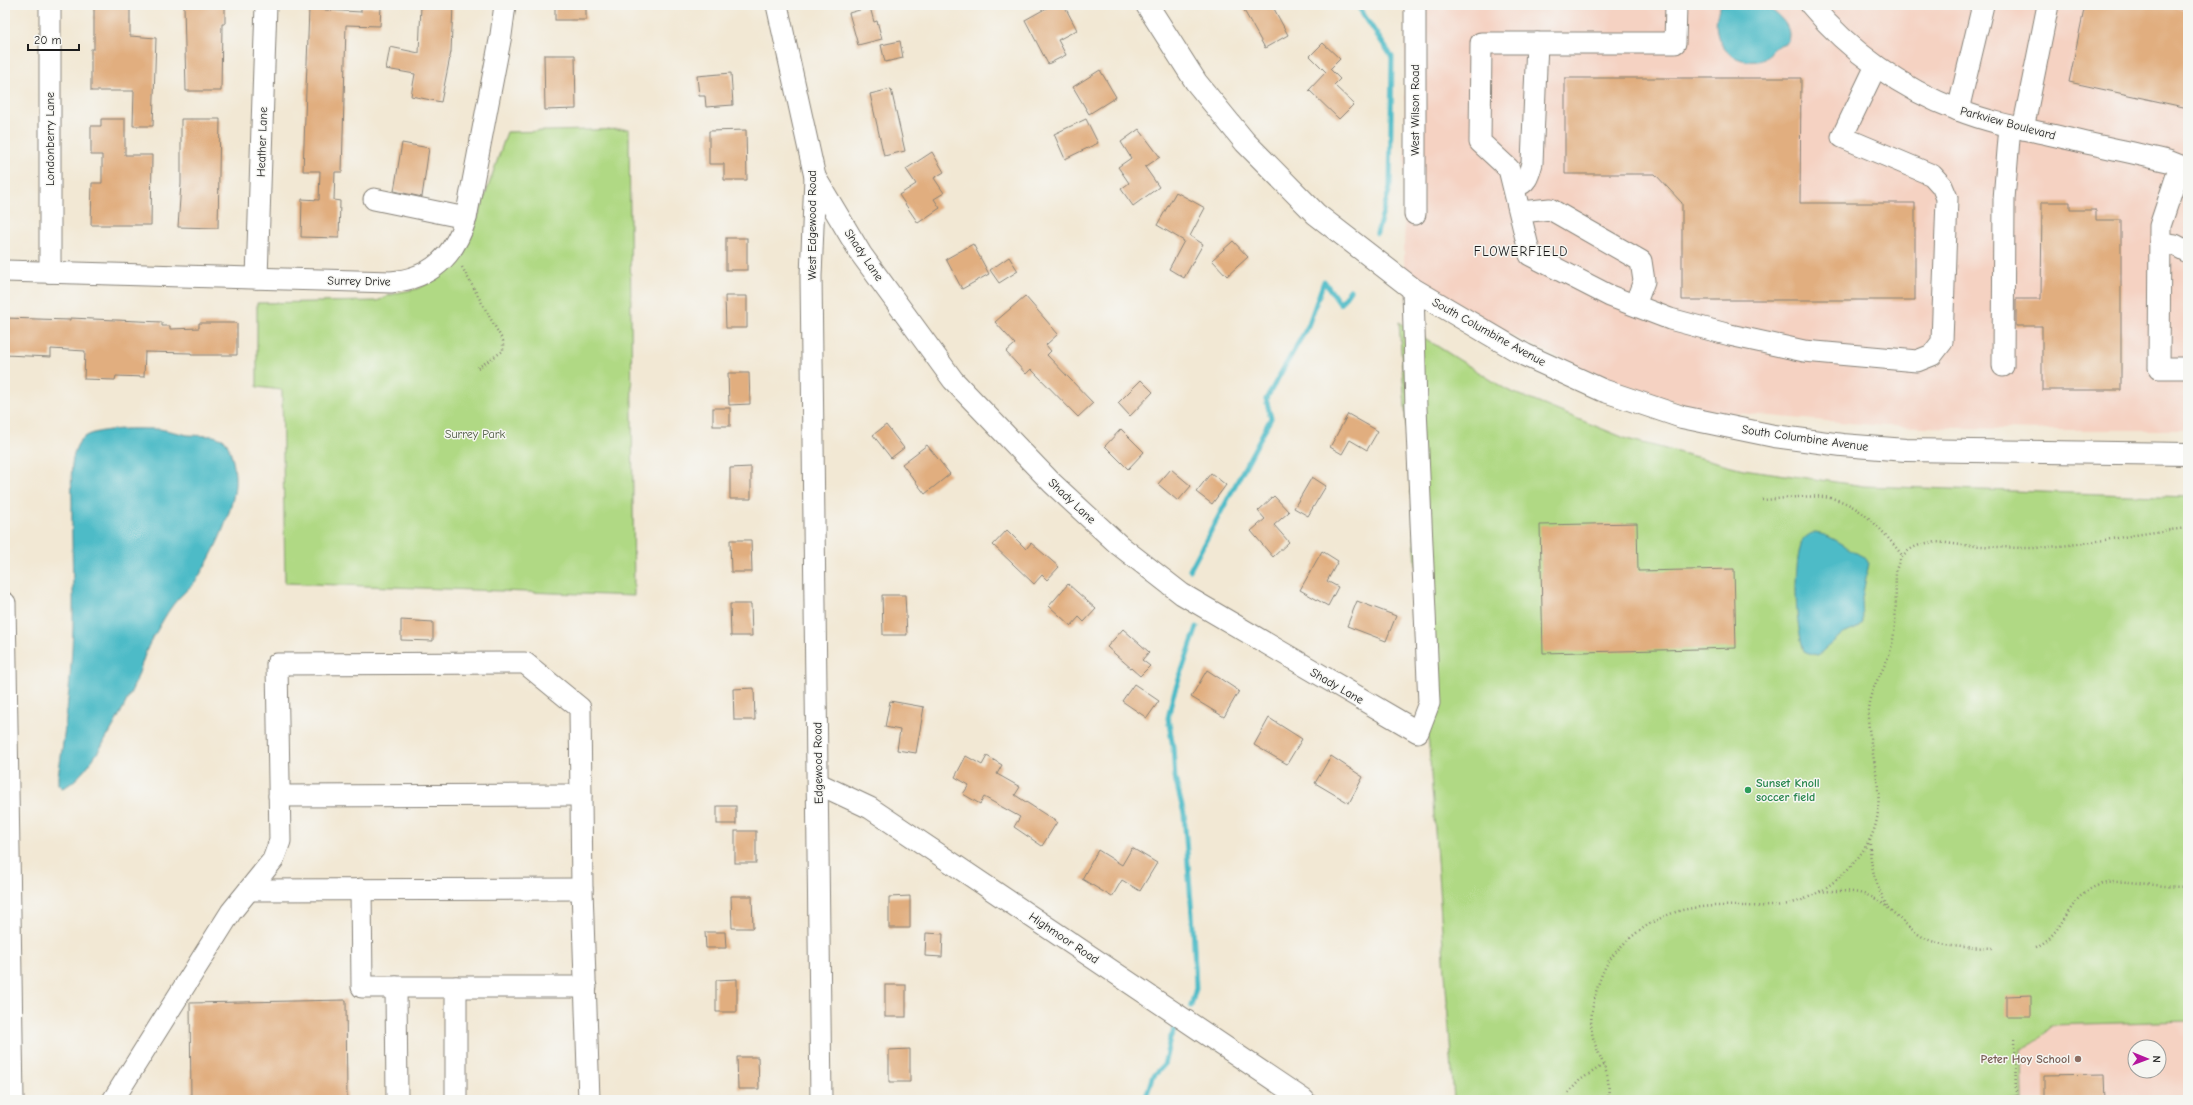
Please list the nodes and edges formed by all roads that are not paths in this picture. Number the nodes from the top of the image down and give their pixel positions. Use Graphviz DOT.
graph roads {
  1 [pos="50,5"];
  2 [pos="266,5"];
  3 [pos="505,5"];
  4 [pos="777,5"];
  5 [pos="1147,5"];
  6 [pos="1415,5"];
  7 [pos="1676,5"];
  8 [pos="1811,5"];
  9 [pos="1983,5"];
  10 [pos="2048,5"];
  11 [pos="1537,43"];
  12 [pos="1876,66"];
  13 [pos="1958,110"];
  14 [pos="2016,127"];
  15 [pos="2184,167"];
  16 [pos="815,177"];
  17 [pos="1514,186"];
  18 [pos="374,199"];
  19 [pos="1520,212"];
  20 [pos="1415,214"];
  21 [pos="466,218"];
  22 [pos="2160,243"];
  23 [pos="2188,252"];
  24 [pos="5,271"];
  25 [pos="50,272"];
  26 [pos="257,278"];
  27 [pos="1413,289"];
  28 [pos="1635,305"];
  29 [pos="2003,366"];
  30 [pos="2188,368"];
  31 [pos="814,425"];
  32 [pos="2188,454"];
  33 [pos="5,603"];
  34 [pos="818,784"];
  35 [pos="581,795"];
  36 [pos="279,796"];
  37 [pos="361,889"];
  38 [pos="582,889"];
  39 [pos="249,890"];
  40 [pos="396,987"];
  41 [pos="456,987"];
  42 [pos="586,987"];
  43 [pos="9,1034"];
  44 [pos="13,1100"];
  45 [pos="112,1100"];
  46 [pos="397,1100"];
  47 [pos="456,1100"];
  48 [pos="589,1100"];
  49 [pos="821,1100"];
  50 [pos="1304,1100"];
  1 -- 25 [label="street, Londonberry Lane"];
  2 -- 26 [label="street, Heather Lane"];
  3 -- 21 [label="street, Surrey Drive"];
  4 -- 16 [label="street, West Edgewood Road"];
  5 -- 27 [label="main road, South Columbine Avenue"];
  6 -- 20 [label="street, West Wilson Road"];
  7 -- 11 [label="street"];
  8 -- 12 [label="street, Parkview Boulevard"];
  9 -- 13 [label="street"];
  10 -- 14 [label="street"];
  11 -- 17 [label="street"];
  11 -- 17 [label="street"];
  12 -- 13 [label="street, Parkview Boulevard"];
  12 -- 28 [label="street"];
  13 -- 14 [label="street, Parkview Boulevard"];
  14 -- 15 [label="street, Parkview Boulevard"];
  14 -- 29 [label="street"];
  15 -- 22 [label="street"];
  16 -- 27 [label="street, Shady Lane"];
  16 -- 31 [label="street, West Edgewood Road"];
  17 -- 19 [label="street"];
  18 -- 21 [label="street"];
  19 -- 28 [label="street"];
  19 -- 28 [label="street"];
  21 -- 26 [label="street, Surrey Drive"];
  22 -- 23 [label="street"];
  22 -- 30 [label="street"];
  24 -- 25 [label="street, Surrey Drive"];
  25 -- 26 [label="street, Surrey Drive"];
  27 -- 32 [label="main road, South Columbine Avenue"];
  31 -- 34 [label="street, Edgewood Road"];
  33 -- 43 [label="street"];
  34 -- 49 [label="street, Edgewood Road"];
  34 -- 50 [label="street, Highmoor Road"];
  35 -- 36 [label="street"];
  35 -- 36 [label="street"];
  35 -- 38 [label="street"];
  36 -- 39 [label="street"];
  37 -- 38 [label="street"];
  37 -- 39 [label="street"];
  37 -- 40 [label="street"];
  38 -- 42 [label="street"];
  39 -- 45 [label="street"];
  40 -- 41 [label="street"];
  40 -- 46 [label="street"];
  41 -- 42 [label="street"];
  41 -- 47 [label="street"];
  42 -- 48 [label="street"];
  43 -- 44 [label="street"];
}
